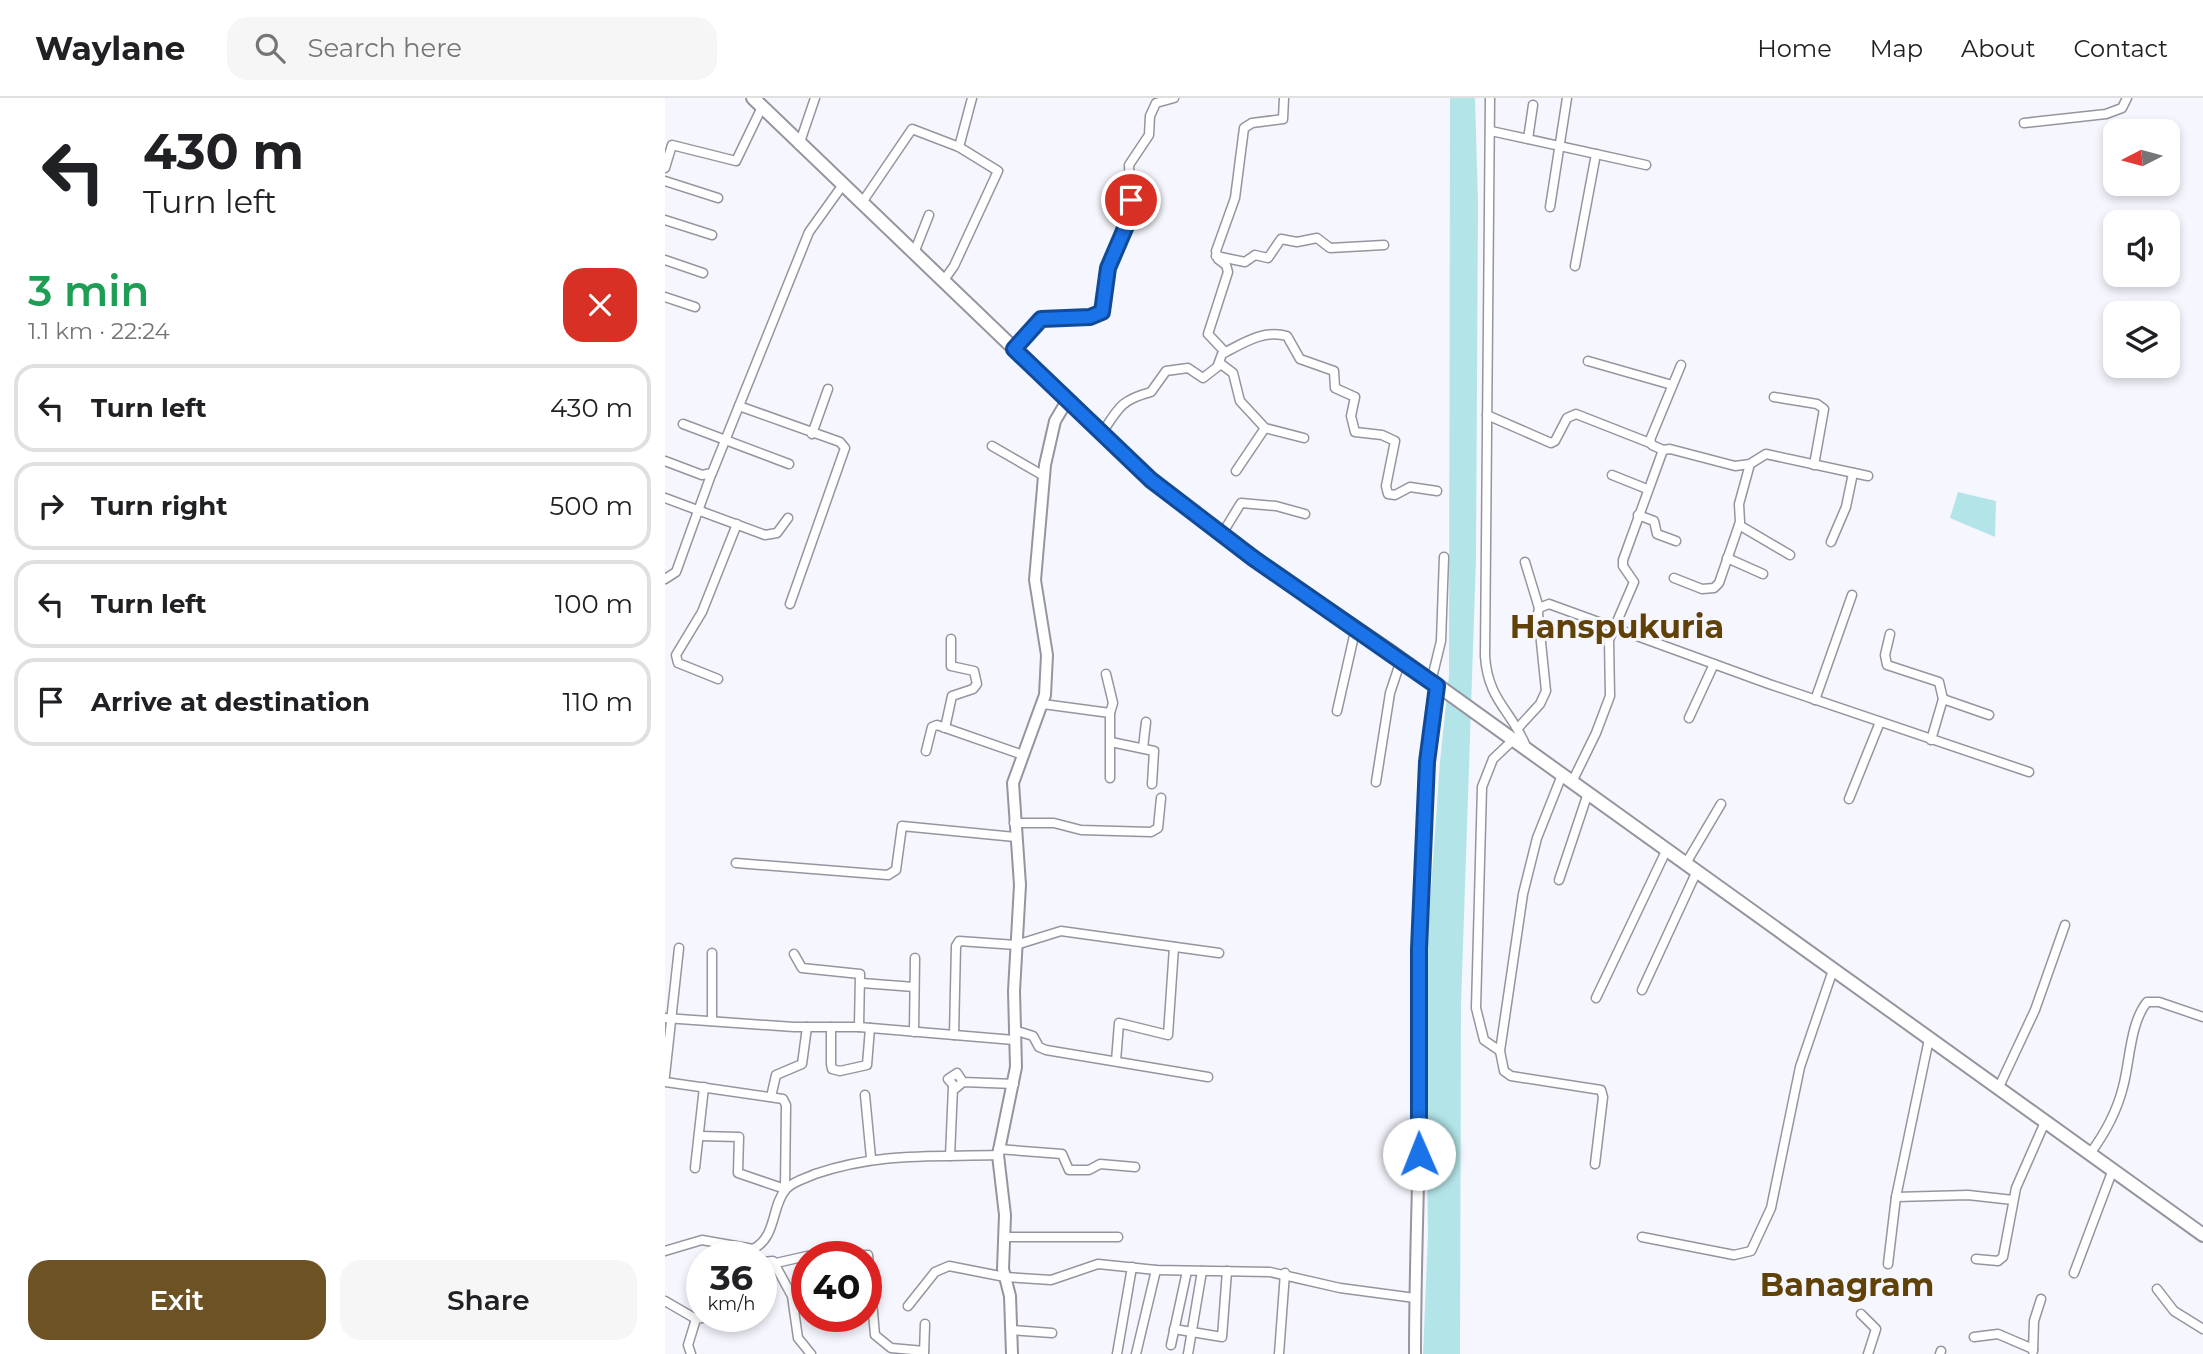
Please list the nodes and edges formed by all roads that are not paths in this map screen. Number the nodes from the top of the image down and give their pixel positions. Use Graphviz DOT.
graph roads {
  1 [pos="815,98"];
  2 [pos="972,98"];
  3 [pos="1174,98"];
  4 [pos="1284,98"];
  5 [pos="1490,98"];
  6 [pos="1567,98"];
  7 [pos="2127,98"];
  8 [pos="757,102"];
  9 [pos="1533,105"];
  10 [pos="2024,122"];
  11 [pos="1490,131"];
  12 [pos="1528,139"];
  13 [pos="668,144"];
  14 [pos="799,145"];
  15 [pos="1562,146"];
  16 [pos="959,147"];
  17 [pos="1596,154"];
  18 [pos="1646,165"];
  19 [pos="665,168"];
  20 [pos="665,181"];
  21 [pos="842,186"];
  22 [pos="719,198"];
  23 [pos="861,204"];
  24 [pos="1550,207"];
  25 [pos="929,215"];
  26 [pos="665,220"];
  27 [pos="712,235"];
  28 [pos="1384,245"];
  29 [pos="914,253"];
  30 [pos="1216,256"];
  31 [pos="665,260"];
  32 [pos="1575,266"];
  33 [pos="703,272"];
  34 [pos="944,280"];
  35 [pos="665,297"];
  36 [pos="695,307"];
  37 [pos="1014,349"];
  38 [pos="1225,352"];
  39 [pos="1588,361"];
  40 [pos="1218,365"];
  41 [pos="1681,365"];
  42 [pos="1672,385"];
  43 [pos="828,389"];
  44 [pos="1774,397"];
  45 [pos="1068,399"];
  46 [pos="739,406"];
  47 [pos="1487,415"];
  48 [pos="683,424"];
  49 [pos="1265,428"];
  50 [pos="1102,433"];
  51 [pos="812,434"];
  52 [pos="1304,438"];
  53 [pos="726,441"];
  54 [pos="1650,443"];
  55 [pos="992,446"];
  56 [pos="1663,450"];
  57 [pos="665,461"];
  58 [pos="789,464"];
  59 [pos="1749,464"];
  60 [pos="1814,465"];
  61 [pos="1236,471"];
  62 [pos="1853,473"];
  63 [pos="711,475"];
  64 [pos="1612,475"];
  65 [pos="1044,476"];
  66 [pos="1868,476"];
  67 [pos="1647,489"];
  68 [pos="1437,491"];
  69 [pos="665,498"];
  70 [pos="701,510"];
  71 [pos="1305,514"];
  72 [pos="1638,515"];
  73 [pos="788,518"];
  74 [pos="737,524"];
  75 [pos="1739,526"];
  76 [pos="1221,534"];
  77 [pos="1676,541"];
  78 [pos="1831,542"];
  79 [pos="1790,555"];
  80 [pos="1444,557"];
  81 [pos="1727,558"];
  82 [pos="1525,562"];
  83 [pos="1763,574"];
  84 [pos="1674,578"];
  85 [pos="665,579"];
  86 [pos="1852,595"];
  87 [pos="790,604"];
  88 [pos="1539,608"];
  89 [pos="1356,627"];
  90 [pos="1614,628"];
  91 [pos="1890,634"];
  92 [pos="951,639"];
  93 [pos="1401,660"];
  94 [pos="1714,664"];
  95 [pos="1106,674"];
  96 [pos="717,679"];
  97 [pos="1437,686"];
  98 [pos="1943,699"];
  99 [pos="1815,700"];
  100 [pos="1042,704"];
  101 [pos="1336,712"];
  102 [pos="1110,713"];
  103 [pos="1989,715"];
  104 [pos="1689,718"];
  105 [pos="1146,722"];
  106 [pos="1880,722"];
  107 [pos="945,728"];
  108 [pos="1518,728"];
  109 [pos="1931,740"];
  110 [pos="1512,741"];
  111 [pos="1111,742"];
  112 [pos="1143,748"];
  113 [pos="926,751"];
  114 [pos="1528,751"];
  115 [pos="1023,755"];
  116 [pos="2029,772"];
  117 [pos="1110,778"];
  118 [pos="1567,778"];
  119 [pos="1376,782"];
  120 [pos="1152,784"];
  121 [pos="1588,793"];
  122 [pos="1161,798"];
  123 [pos="1849,799"];
  124 [pos="1721,804"];
  125 [pos="1014,823"];
  126 [pos="1015,837"];
  127 [pos="1666,851"];
  128 [pos="736,863"];
  129 [pos="1691,869"];
  130 [pos="1559,880"];
  131 [pos="2065,925"];
  132 [pos="1016,945"];
  133 [pos="1174,947"];
  134 [pos="679,948"];
  135 [pos="712,953"];
  136 [pos="1219,953"];
  137 [pos="794,954"];
  138 [pos="915,958"];
  139 [pos="1833,970"];
  140 [pos="862,983"];
  141 [pos="914,987"];
  142 [pos="1642,990"];
  143 [pos="1596,998"];
  144 [pos="2203,1017"];
  145 [pos="668,1018"];
  146 [pos="712,1021"];
  147 [pos="807,1027"];
  148 [pos="831,1027"];
  149 [pos="859,1027"];
  150 [pos="870,1028"];
  151 [pos="914,1032"];
  152 [pos="954,1035"];
  153 [pos="1014,1035"];
  154 [pos="1929,1039"];
  155 [pos="1500,1051"];
  156 [pos="1116,1061"];
  157 [pos="665,1076"];
  158 [pos="1207,1077"];
  159 [pos="665,1082"];
  160 [pos="963,1082"];
  161 [pos="1014,1084"];
  162 [pos="704,1087"];
  163 [pos="953,1087"];
  164 [pos="1998,1089"];
  165 [pos="865,1096"];
  166 [pos="771,1097"];
  167 [pos="2045,1122"];
  168 [pos="699,1136"];
  169 [pos="998,1152"];
  170 [pos="2089,1155"];
  171 [pos="950,1156"];
  172 [pos="871,1158"];
  173 [pos="1595,1164"];
  174 [pos="1135,1167"];
  175 [pos="695,1168"];
  176 [pos="2112,1172"];
  177 [pos="785,1189"];
  178 [pos="1895,1197"];
  179 [pos="2013,1200"];
  180 [pos="2203,1235"];
  181 [pos="1005,1237"];
  182 [pos="1118,1237"];
  183 [pos="1642,1237"];
  184 [pos="764,1241"];
  185 [pos="686,1245"];
  186 [pos="665,1251"];
  187 [pos="1976,1259"];
  188 [pos="777,1263"];
  189 [pos="1888,1264"];
  190 [pos="777,1266"];
  191 [pos="1132,1267"];
  192 [pos="1156,1270"];
  193 [pos="1187,1271"];
  194 [pos="1202,1271"];
  195 [pos="1227,1271"];
  196 [pos="2074,1272"];
  197 [pos="1285,1273"];
  198 [pos="1005,1277"];
  199 [pos="2157,1289"];
  200 [pos="1415,1298"];
  201 [pos="2041,1299"];
  202 [pos="665,1301"];
  203 [pos="908,1306"];
  204 [pos="686,1313"];
  205 [pos="1861,1314"];
  206 [pos="925,1324"];
  207 [pos="1174,1329"];
  208 [pos="2203,1329"];
  209 [pos="1011,1330"];
  210 [pos="692,1332"];
  211 [pos="1052,1333"];
  212 [pos="1191,1333"];
  213 [pos="1974,1337"];
  214 [pos="1171,1345"];
  215 [pos="2033,1352"];
  216 [pos="925,1353"];
  217 [pos="691,1354"];
  218 [pos="811,1354"];
  219 [pos="1011,1354"];
  220 [pos="1117,1354"];
  221 [pos="1136,1354"];
  222 [pos="1188,1354"];
  223 [pos="1279,1354"];
  224 [pos="1415,1354"];
  225 [pos="1868,1354"];
  1 -- 14 [label="street"];
  2 -- 16 [label="street"];
  3 -- 37 [label="street"];
  4 -- 30 [label="street"];
  5 -- 11 [label="street"];
  6 -- 15 [label="street"];
  7 -- 10 [label="street"];
  8 -- 13 [label="street"];
  8 -- 14 [label="main road"];
  9 -- 12 [label="street"];
  11 -- 12 [label="street"];
  11 -- 47 [label="street"];
  12 -- 15 [label="street"];
  13 -- 19 [label="street"];
  14 -- 21 [label="main road"];
  15 -- 17 [label="street"];
  15 -- 24 [label="street"];
  16 -- 23 [label="street"];
  16 -- 34 [label="street"];
  17 -- 18 [label="street"];
  17 -- 32 [label="street"];
  20 -- 22 [label="street"];
  21 -- 23 [label="main road"];
  21 -- 46 [label="street"];
  23 -- 29 [label="main road"];
  25 -- 29 [label="street"];
  26 -- 27 [label="street"];
  28 -- 30 [label="street"];
  29 -- 34 [label="main road"];
  30 -- 38 [label="street"];
  31 -- 33 [label="street"];
  34 -- 37 [label="main road"];
  35 -- 36 [label="street"];
  37 -- 45 [label="main road"];
  38 -- 40 [label="street"];
  38 -- 68 [label="street"];
  39 -- 42 [label="street"];
  40 -- 49 [label="street"];
  40 -- 50 [label="street"];
  41 -- 42 [label="street"];
  42 -- 54 [label="street"];
  43 -- 51 [label="street"];
  44 -- 60 [label="street"];
  45 -- 50 [label="main road"];
  45 -- 65 [label="street"];
  46 -- 51 [label="street"];
  46 -- 53 [label="street"];
  47 -- 54 [label="street"];
  47 -- 108 [label="street"];
  48 -- 53 [label="street"];
  49 -- 52 [label="street"];
  49 -- 61 [label="street"];
  50 -- 76 [label="main road"];
  51 -- 87 [label="street"];
  53 -- 58 [label="street"];
  53 -- 63 [label="street"];
  54 -- 56 [label="street"];
  55 -- 65 [label="street"];
  56 -- 59 [label="street"];
  56 -- 67 [label="street"];
  57 -- 63 [label="street"];
  59 -- 60 [label="street"];
  59 -- 75 [label="street"];
  60 -- 62 [label="street"];
  62 -- 66 [label="street"];
  62 -- 78 [label="street"];
  63 -- 70 [label="street"];
  64 -- 67 [label="street"];
  65 -- 100 [label="street"];
  67 -- 72 [label="street"];
  69 -- 70 [label="street"];
  70 -- 74 [label="street"];
  70 -- 85 [label="street"];
  71 -- 76 [label="street"];
  72 -- 77 [label="street"];
  72 -- 90 [label="street"];
  73 -- 74 [label="street"];
  74 -- 96 [label="street"];
  75 -- 79 [label="street"];
  75 -- 81 [label="street"];
  76 -- 89 [label="main road"];
  80 -- 97 [label="street"];
  81 -- 83 [label="street"];
  81 -- 84 [label="street"];
  82 -- 88 [label="street"];
  86 -- 99 [label="street"];
  88 -- 90 [label="street"];
  88 -- 108 [label="street"];
  89 -- 93 [label="main road"];
  89 -- 101 [label="street"];
  90 -- 94 [label="street"];
  90 -- 118 [label="street"];
  91 -- 98 [label="street"];
  92 -- 107 [label="street"];
  93 -- 97 [label="main road"];
  93 -- 119 [label="street"];
  94 -- 99 [label="street"];
  94 -- 104 [label="street"];
  95 -- 102 [label="street"];
  97 -- 110 [label="main road"];
  97 -- 200 [label="street"];
  98 -- 103 [label="street"];
  98 -- 109 [label="street"];
  99 -- 106 [label="street"];
  100 -- 102 [label="street"];
  100 -- 115 [label="street"];
  102 -- 111 [label="street"];
  105 -- 112 [label="street"];
  106 -- 109 [label="street"];
  106 -- 123 [label="street"];
  107 -- 113 [label="street"];
  107 -- 115 [label="street"];
  108 -- 114 [label="street"];
  109 -- 116 [label="street"];
  110 -- 114 [label="main road"];
  110 -- 155 [label="street"];
  111 -- 112 [label="street"];
  111 -- 117 [label="street"];
  112 -- 120 [label="street"];
  114 -- 118 [label="main road"];
  115 -- 125 [label="street"];
  118 -- 121 [label="main road"];
  118 -- 155 [label="street"];
  121 -- 127 [label="main road"];
  121 -- 130 [label="street"];
  122 -- 125 [label="street"];
  124 -- 129 [label="street"];
  125 -- 126 [label="street"];
  126 -- 128 [label="street"];
  126 -- 132 [label="street"];
  127 -- 129 [label="main road"];
  127 -- 143 [label="street"];
  129 -- 139 [label="main road"];
  129 -- 142 [label="street"];
  131 -- 164 [label="street"];
  132 -- 133 [label="street"];
  132 -- 152 [label="street"];
  132 -- 153 [label="street"];
  133 -- 136 [label="street"];
  133 -- 156 [label="street"];
  134 -- 145 [label="street"];
  135 -- 146 [label="street"];
  137 -- 140 [label="street"];
  138 -- 141 [label="street"];
  139 -- 154 [label="main road"];
  139 -- 183 [label="street"];
  140 -- 141 [label="street"];
  140 -- 149 [label="street"];
  141 -- 151 [label="street"];
  144 -- 170 [label="street"];
  145 -- 146 [label="street"];
  145 -- 157 [label="street"];
  146 -- 147 [label="street"];
  147 -- 148 [label="street"];
  147 -- 166 [label="street"];
  148 -- 149 [label="street"];
  148 -- 150 [label="street"];
  149 -- 150 [label="street"];
  150 -- 151 [label="street"];
  151 -- 152 [label="street"];
  152 -- 153 [label="street"];
  153 -- 156 [label="street"];
  153 -- 161 [label="street"];
  154 -- 164 [label="main road"];
  154 -- 178 [label="street"];
  155 -- 173 [label="street"];
  156 -- 158 [label="street"];
  159 -- 162 [label="street"];
  160 -- 161 [label="street"];
  160 -- 163 [label="street"];
  160 -- 163 [label="street"];
  161 -- 169 [label="street"];
  162 -- 166 [label="street"];
  162 -- 168 [label="street"];
  163 -- 171 [label="street"];
  164 -- 167 [label="main road"];
  165 -- 172 [label="street"];
  166 -- 177 [label="street"];
  167 -- 170 [label="main road"];
  167 -- 179 [label="street"];
  168 -- 175 [label="street"];
  168 -- 177 [label="street"];
  169 -- 171 [label="street"];
  169 -- 174 [label="street"];
  169 -- 181 [label="street"];
  170 -- 176 [label="main road"];
  171 -- 172 [label="street"];
  172 -- 177 [label="street"];
  176 -- 180 [label="main road"];
  176 -- 196 [label="street"];
  177 -- 184 [label="street"];
  178 -- 179 [label="street"];
  178 -- 189 [label="street"];
  179 -- 187 [label="street"];
  181 -- 182 [label="street"];
  181 -- 198 [label="street"];
  185 -- 186 [label="street"];
  188 -- 216 [label="street"];
  190 -- 218 [label="street"];
  191 -- 192 [label="street"];
  191 -- 198 [label="street"];
  191 -- 220 [label="street"];
  192 -- 193 [label="street"];
  192 -- 221 [label="street"];
  193 -- 194 [label="street"];
  193 -- 207 [label="street"];
  194 -- 195 [label="street"];
  194 -- 212 [label="street"];
  195 -- 197 [label="street"];
  195 -- 212 [label="street"];
  197 -- 200 [label="street"];
  197 -- 223 [label="street"];
  198 -- 203 [label="street"];
  198 -- 209 [label="street"];
  199 -- 208 [label="street"];
  200 -- 224 [label="street"];
  201 -- 215 [label="street"];
  202 -- 204 [label="street"];
  205 -- 225 [label="street"];
  206 -- 216 [label="street"];
  207 -- 212 [label="street"];
  207 -- 214 [label="street"];
  209 -- 211 [label="street"];
  209 -- 219 [label="street"];
  210 -- 217 [label="street"];
  212 -- 222 [label="street"];
  213 -- 215 [label="street"];
}
